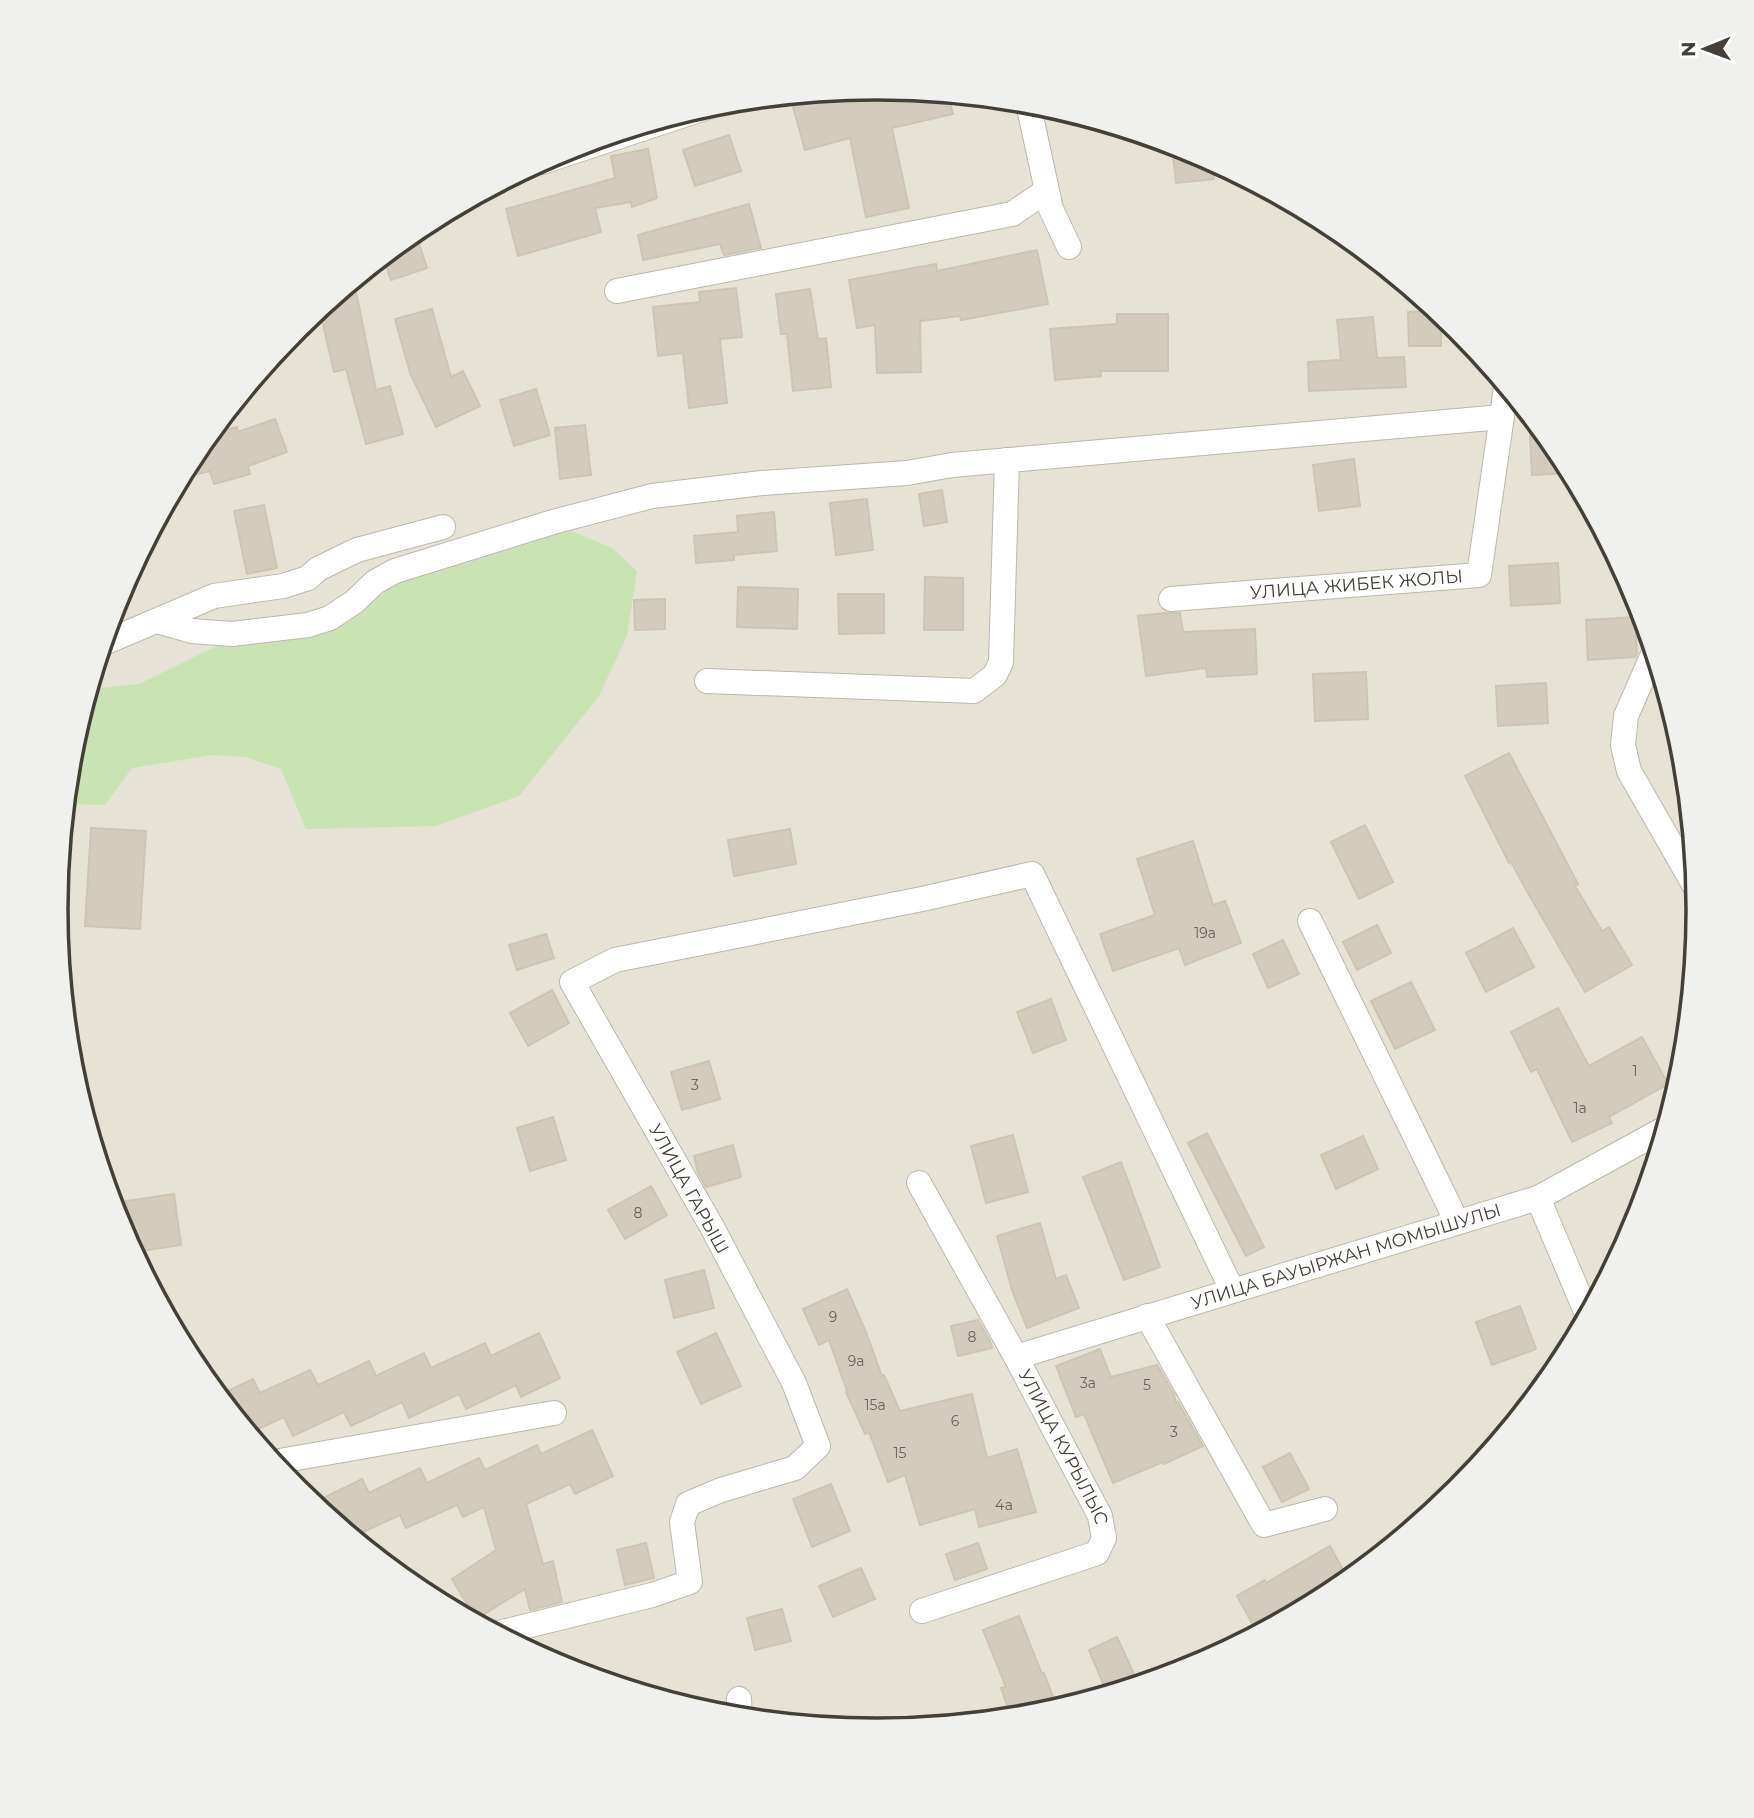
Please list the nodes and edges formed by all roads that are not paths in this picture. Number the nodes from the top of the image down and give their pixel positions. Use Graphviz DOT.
graph roads {
  1 [pos="1030,115"];
  2 [pos="1046,191"];
  3 [pos="1069,247"];
  4 [pos="617,291"];
  5 [pos="1504,399"];
  6 [pos="1502,417"];
  7 [pos="1007,460"];
  8 [pos="443,527"];
  9 [pos="1171,599"];
  10 [pos="158,621"];
  11 [pos="115,638"];
  12 [pos="1648,666"];
  13 [pos="707,681"];
  14 [pos="1684,868"];
  15 [pos="1310,921"];
  16 [pos="1653,1135"];
  17 [pos="919,1182"];
  18 [pos="1538,1198"];
  19 [pos="1457,1222"];
  20 [pos="1232,1290"];
  21 [pos="1582,1303"];
  22 [pos="1147,1316"];
  23 [pos="1016,1357"];
  24 [pos="554,1413"];
  25 [pos="286,1460"];
  26 [pos="1325,1509"];
  27 [pos="922,1611"];
  28 [pos="511,1630"];
  1 -- 2 [label="street"];
  2 -- 3 [label="street"];
  2 -- 4 [label="street"];
  5 -- 6 [label="street, УЛИЦА ЖИБЕК ЖОЛЫ"];
  6 -- 7 [label="street"];
  6 -- 9 [label="street, УЛИЦА ЖИБЕК ЖОЛЫ"];
  7 -- 10 [label="street"];
  7 -- 13 [label="street"];
  8 -- 10 [label="street"];
  10 -- 11 [label="street"];
  12 -- 14 [label="street"];
  15 -- 19 [label="street"];
  16 -- 18 [label="street, УЛИЦА БАУЫРЖАН МОМЫШУЛЫ"];
  17 -- 23 [label="street, УЛИЦА КУРЫЛЫС"];
  18 -- 19 [label="street, УЛИЦА БАУЫРЖАН МОМЫШУЛЫ"];
  18 -- 21 [label="street"];
  19 -- 20 [label="street, УЛИЦА БАУЫРЖАН МОМЫШУЛЫ"];
  20 -- 22 [label="street, УЛИЦА БАУЫРЖАН МОМЫШУЛЫ"];
  20 -- 28 [label="street, УЛИЦА ГАРЫШ"];
  22 -- 23 [label="street, УЛИЦА БАУЫРЖАН МОМЫШУЛЫ"];
  22 -- 26 [label="street"];
  23 -- 27 [label="street, УЛИЦА КУРЫЛЫС"];
  24 -- 25 [label="street"];
}
